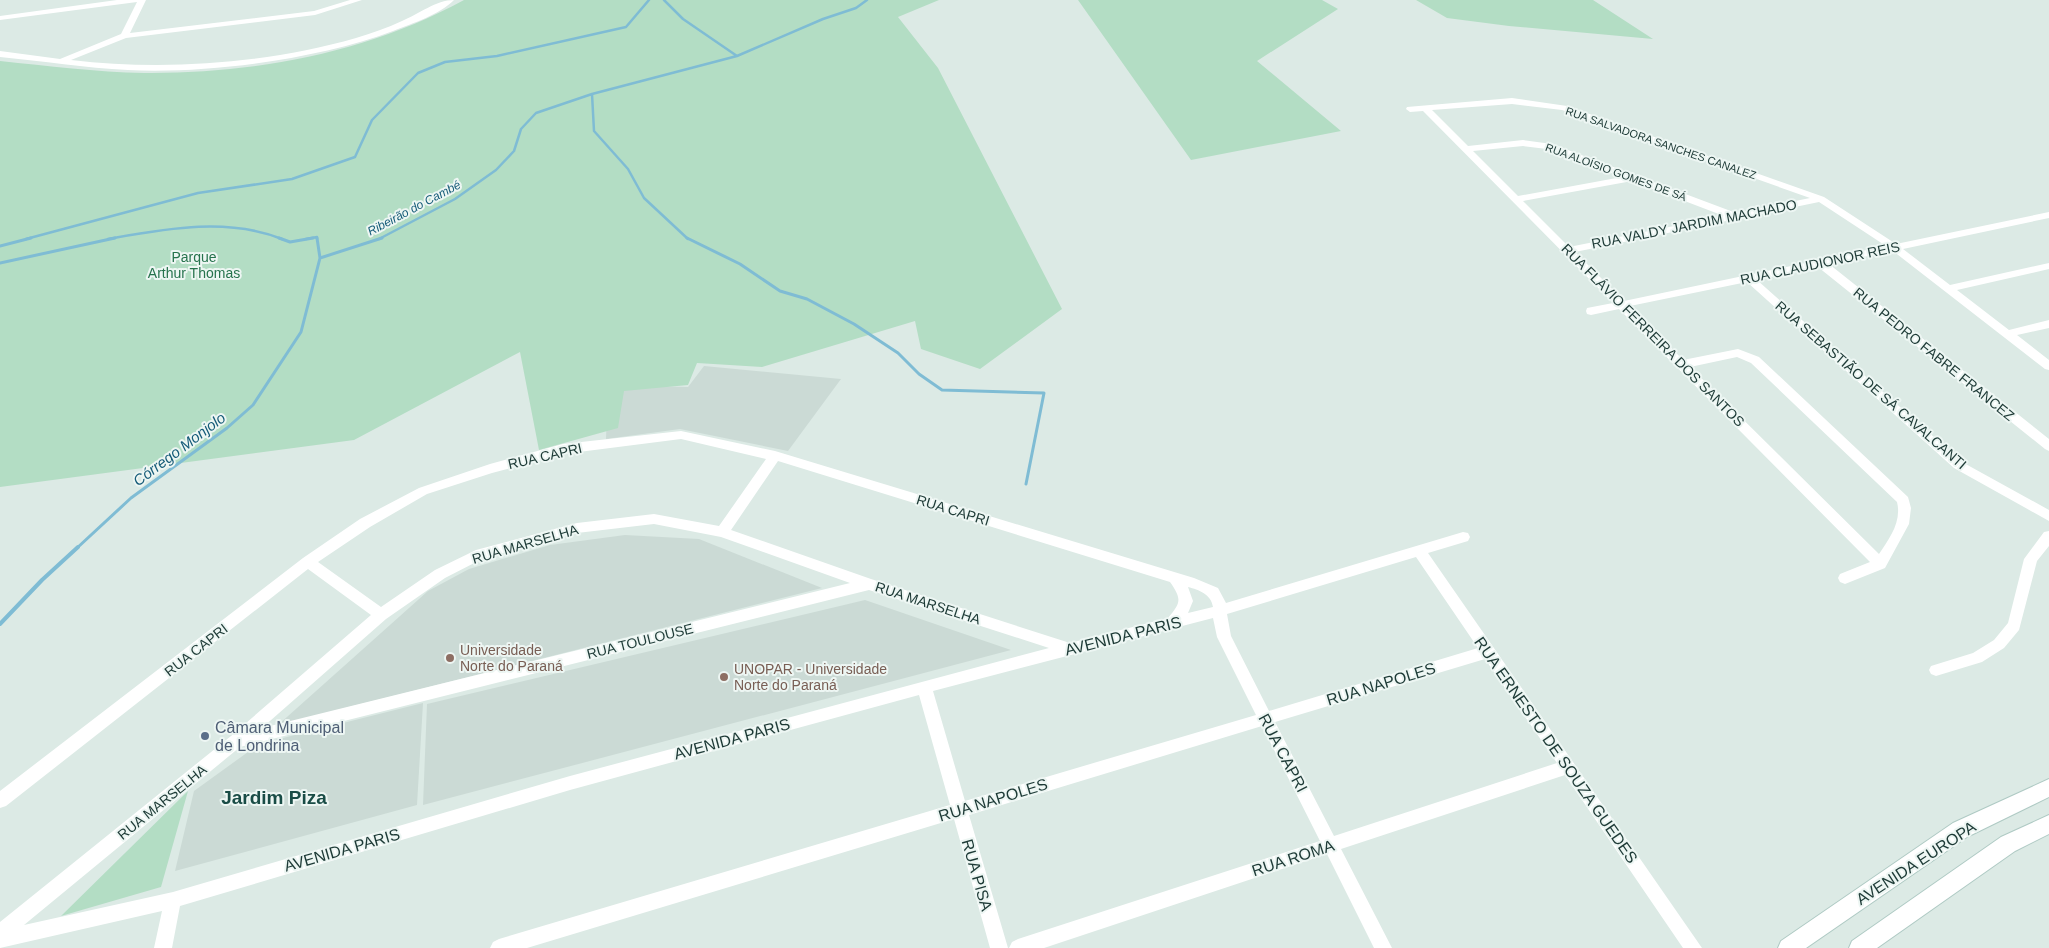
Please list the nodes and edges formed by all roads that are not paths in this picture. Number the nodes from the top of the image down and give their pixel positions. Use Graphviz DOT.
graph roads {
  1 [pos="135,0"];
  2 [pos="142,0"];
  3 [pos="358,0"];
  4 [pos="448,0"];
  5 [pos="0,18"];
  6 [pos="124,36"];
  7 [pos="0,54"];
  8 [pos="61,61"];
  9 [pos="1424,107"];
  10 [pos="1410,110"];
  11 [pos="1465,149"];
  12 [pos="1633,178"];
  13 [pos="1516,199"];
  14 [pos="1820,199"];
  15 [pos="2049,215"];
  16 [pos="1734,216"];
  17 [pos="1894,247"];
  18 [pos="1568,250"];
  19 [pos="1820,263"];
  20 [pos="2049,266"];
  21 [pos="1749,278"];
  22 [pos="1948,289"];
  23 [pos="1623,304"];
  24 [pos="1591,311"];
  25 [pos="2049,324"];
  26 [pos="2007,334"];
  27 [pos="1683,364"];
  28 [pos="2049,366"];
  29 [pos="2049,446"];
  30 [pos="775,456"];
  31 [pos="2049,516"];
  32 [pos="722,532"];
  33 [pos="2049,536"];
  34 [pos="1463,538"];
  35 [pos="1420,552"];
  36 [pos="308,562"];
  37 [pos="1880,564"];
  38 [pos="1175,578"];
  39 [pos="1845,578"];
  40 [pos="869,584"];
  41 [pos="1218,611"];
  42 [pos="381,615"];
  43 [pos="1172,623"];
  44 [pos="1070,649"];
  45 [pos="1487,652"];
  46 [pos="1936,670"];
  47 [pos="924,687"];
  48 [pos="1265,719"];
  49 [pos="236,741"];
  50 [pos="1568,767"];
  51 [pos="2049,788"];
  52 [pos="0,801"];
  53 [pos="958,810"];
  54 [pos="2049,824"];
  55 [pos="1332,845"];
  56 [pos="173,900"];
  57 [pos="0,933"];
  58 [pos="0,939"];
  59 [pos="163,948"];
  60 [pos="499,948"];
  61 [pos="999,948"];
  62 [pos="1018,948"];
  63 [pos="1383,948"];
  64 [pos="1693,948"];
  65 [pos="1788,948"];
  66 [pos="1859,948"];
  1 -- 5 [label="street"];
  2 -- 6 [label="street"];
  3 -- 6 [label="street"];
  4 -- 8 [label="street"];
  6 -- 8 [label="street"];
  7 -- 8 [label="street"];
  9 -- 10 [label="street, RUA SALVADORA SANCHES CANALEZ"];
  9 -- 11 [label="street, RUA FLÁVIO FERREIRA DOS SANTOS"];
  9 -- 14 [label="street, RUA SALVADORA SANCHES CANALEZ"];
  11 -- 12 [label="street, RUA ALOÍSIO GOMES DE SÁ"];
  11 -- 13 [label="street, RUA FLÁVIO FERREIRA DOS SANTOS"];
  12 -- 13 [label="street"];
  12 -- 16 [label="street, RUA ALOÍSIO GOMES DE SÁ"];
  13 -- 18 [label="street, RUA FLÁVIO FERREIRA DOS SANTOS"];
  14 -- 16 [label="street, RUA VALDY JARDIM MACHADO"];
  14 -- 17 [label="street, RUA SALVADORA SANCHES CANALEZ"];
  15 -- 17 [label="street, RUA CLAUDIONOR REIS"];
  16 -- 18 [label="street, RUA VALDY JARDIM MACHADO"];
  17 -- 19 [label="street, RUA CLAUDIONOR REIS"];
  17 -- 22 [label="street, RUA SALVADORA SANCHES CANALEZ"];
  18 -- 23 [label="street, RUA FLÁVIO FERREIRA DOS SANTOS"];
  19 -- 21 [label="street, RUA CLAUDIONOR REIS"];
  19 -- 29 [label="street, RUA PEDRO FABRE FRANCEZ"];
  20 -- 22 [label="street"];
  21 -- 23 [label="street, RUA CLAUDIONOR REIS"];
  21 -- 31 [label="street, RUA SEBASTIÃO DE SÁ CAVALCANTI"];
  22 -- 26 [label="street, RUA SALVADORA SANCHES CANALEZ"];
  23 -- 24 [label="street, RUA CLAUDIONOR REIS"];
  23 -- 27 [label="street, RUA FLÁVIO FERREIRA DOS SANTOS"];
  25 -- 26 [label="street"];
  26 -- 28 [label="street, RUA SALVADORA SANCHES CANALEZ"];
  27 -- 37 [label="street, RUA FLÁVIO FERREIRA DOS SANTOS"];
  27 -- 37 [label="street"];
  30 -- 32 [label="street"];
  30 -- 36 [label="street, RUA CAPRI"];
  30 -- 38 [label="street, RUA CAPRI"];
  32 -- 40 [label="street, RUA MARSELHA"];
  32 -- 42 [label="street, RUA MARSELHA"];
  33 -- 46 [label="street"];
  34 -- 35 [label="street, AVENIDA PARIS"];
  35 -- 41 [label="street, AVENIDA PARIS"];
  35 -- 45 [label="street, RUA ERNESTO DE SOUZA GUEDES"];
  36 -- 42 [label="street"];
  36 -- 52 [label="street, RUA CAPRI"];
  37 -- 39 [label="street"];
  38 -- 41 [label="street, RUA CAPRI"];
  38 -- 43 [label="street"];
  40 -- 44 [label="street, RUA MARSELHA"];
  40 -- 49 [label="street, RUA TOULOUSE"];
  41 -- 43 [label="street, AVENIDA PARIS"];
  41 -- 48 [label="street, RUA CAPRI"];
  42 -- 49 [label="street, RUA MARSELHA"];
  43 -- 44 [label="street, AVENIDA PARIS"];
  44 -- 47 [label="street, AVENIDA PARIS"];
  45 -- 48 [label="street, RUA NAPOLES"];
  45 -- 50 [label="street, RUA ERNESTO DE SOUZA GUEDES"];
  47 -- 53 [label="street, RUA PISA"];
  47 -- 56 [label="street, AVENIDA PARIS"];
  48 -- 53 [label="street, RUA NAPOLES"];
  48 -- 55 [label="street, RUA CAPRI"];
  49 -- 57 [label="street, RUA MARSELHA"];
  50 -- 55 [label="street, RUA ROMA"];
  50 -- 64 [label="street, RUA ERNESTO DE SOUZA GUEDES"];
  51 -- 65 [label="main road, AVENIDA EUROPA"];
  53 -- 60 [label="street, RUA NAPOLES"];
  53 -- 61 [label="street, RUA PISA"];
  54 -- 66 [label="main road"];
  55 -- 62 [label="street, RUA ROMA"];
  55 -- 63 [label="street, RUA CAPRI"];
  56 -- 58 [label="street, AVENIDA PARIS"];
  56 -- 59 [label="street"];
}
